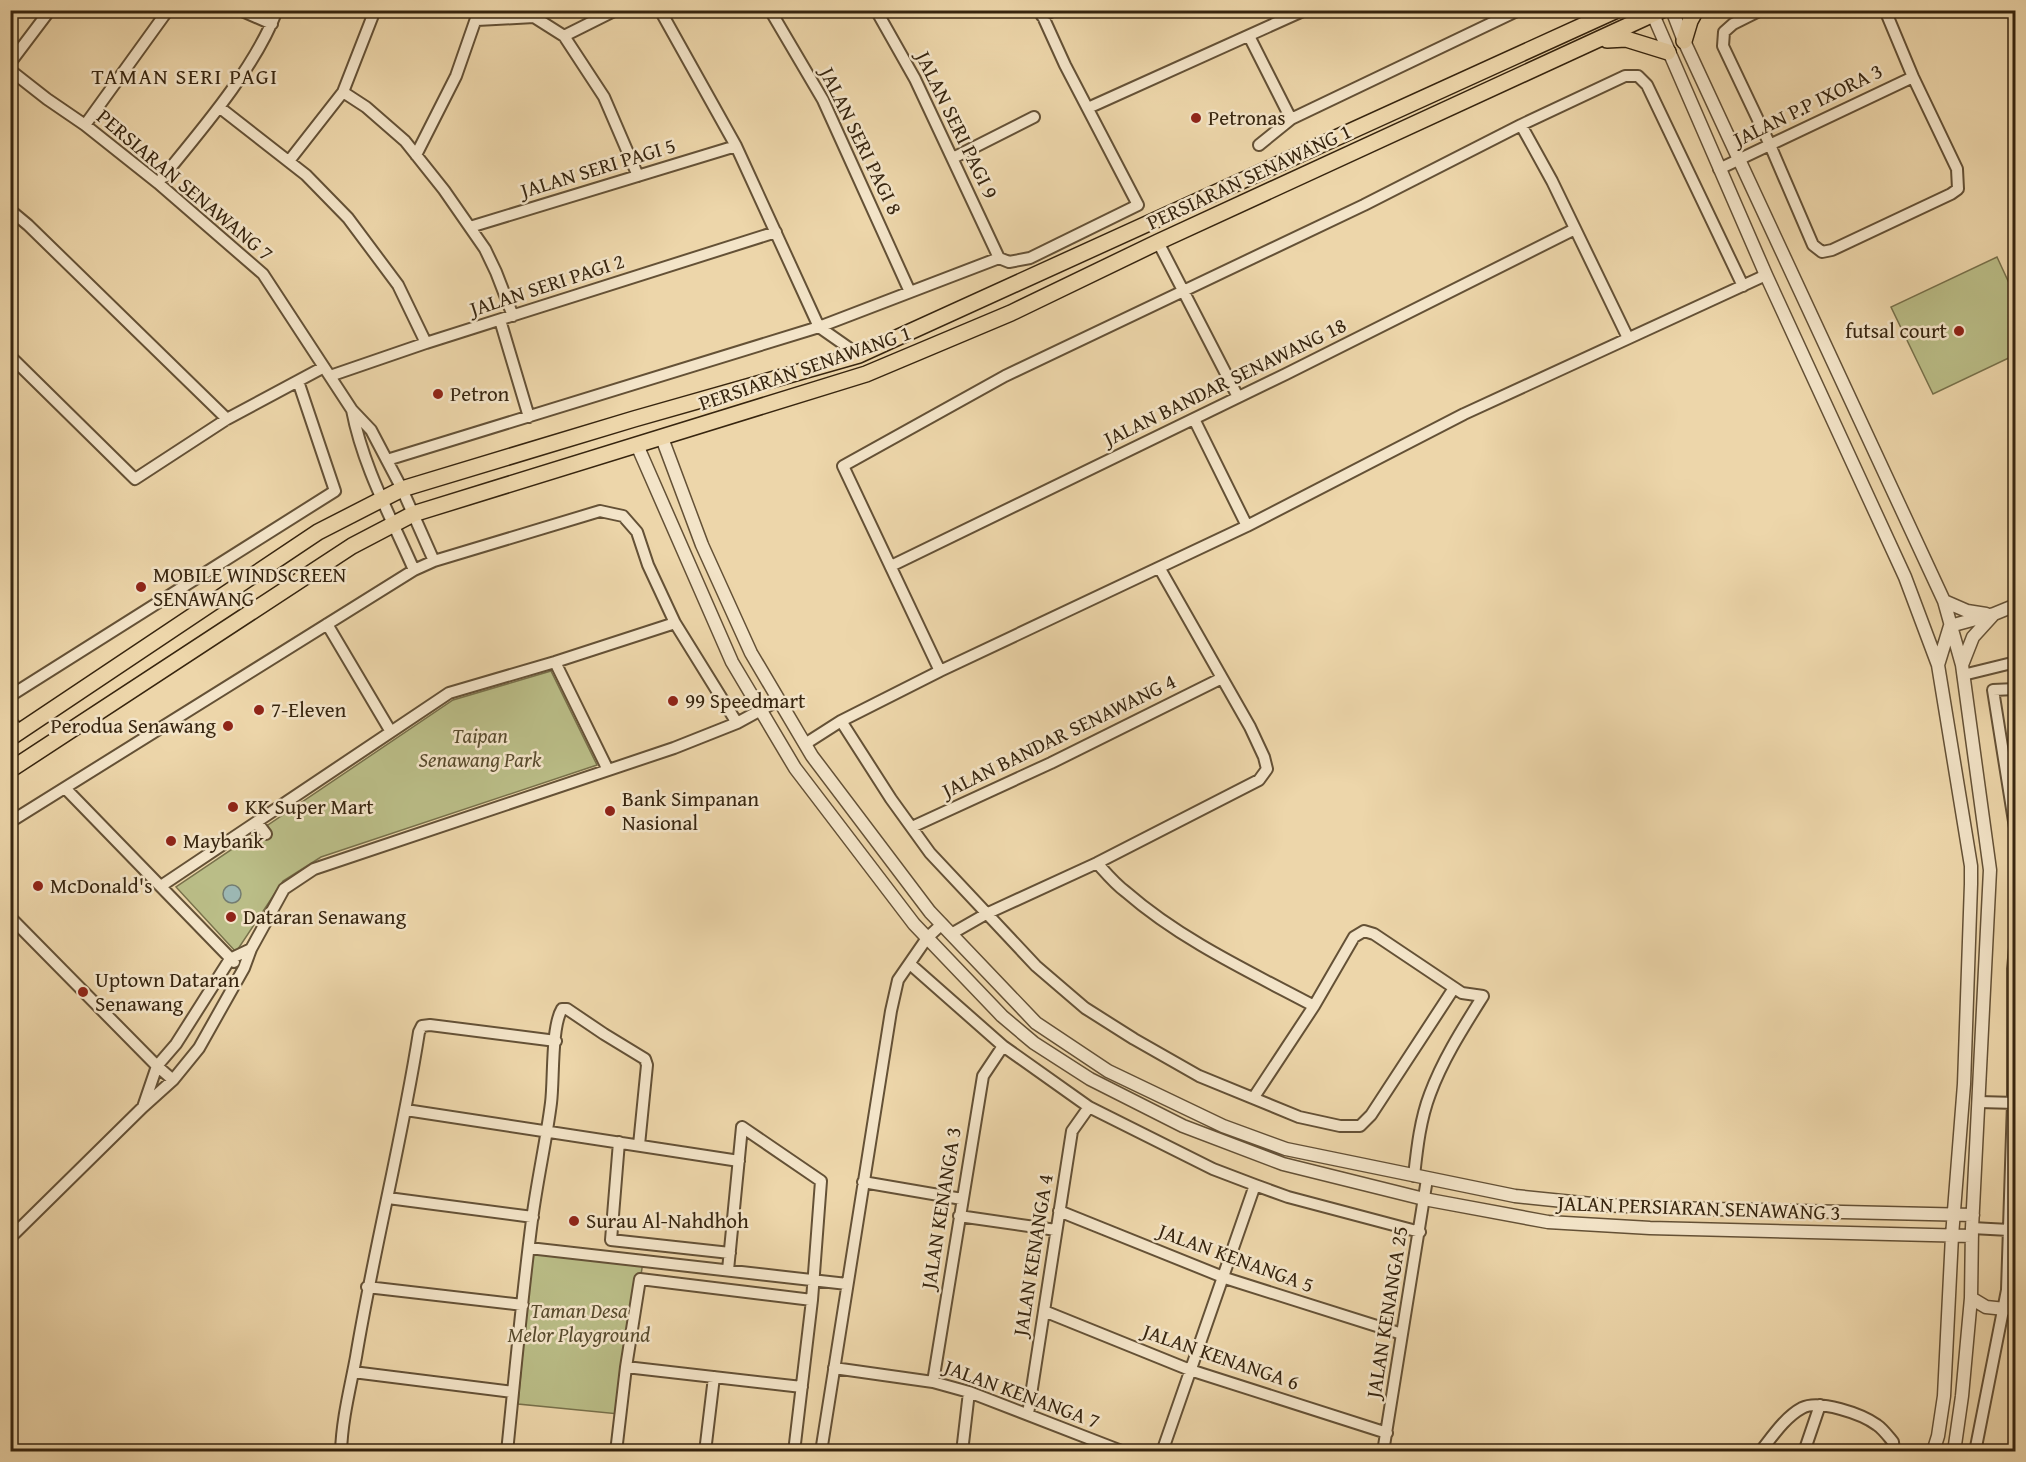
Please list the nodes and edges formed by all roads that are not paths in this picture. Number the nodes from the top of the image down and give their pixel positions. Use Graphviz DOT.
graph roads {
  1 [pos="50,10"];
  2 [pos="168,10"];
  3 [pos="240,10"];
  4 [pos="277,10"];
  5 [pos="375,10"];
  6 [pos="616,10"];
  7 [pos="660,10"];
  8 [pos="770,10"];
  9 [pos="876,10"];
  10 [pos="1055,10"];
  11 [pos="1305,10"];
  12 [pos="1520,10"];
  13 [pos="1617,10"];
  14 [pos="1672,10"];
  15 [pos="1696,10"];
  16 [pos="1761,10"];
  17 [pos="1885,10"];
  18 [pos="1655,12"];
  19 [pos="1041,13"];
  20 [pos="478,15"];
  21 [pos="1600,16"];
  22 [pos="272,24"];
  23 [pos="564,36"];
  24 [pos="1249,36"];
  25 [pos="1597,41"];
  26 [pos="1684,41"];
  27 [pos="1668,52"];
  28 [pos="10,63"];
  29 [pos="10,70"];
  30 [pos="1913,76"];
  31 [pos="343,92"];
  32 [pos="219,106"];
  33 [pos="1088,108"];
  34 [pos="1034,117"];
  35 [pos="1291,119"];
  36 [pos="85,124"];
  37 [pos="1521,125"];
  38 [pos="1259,145"];
  39 [pos="1770,145"];
  40 [pos="736,146"];
  41 [pos="416,155"];
  42 [pos="953,158"];
  43 [pos="1739,160"];
  44 [pos="289,161"];
  45 [pos="1719,169"];
  46 [pos="638,176"];
  47 [pos="158,183"];
  48 [pos="10,210"];
  49 [pos="470,227"];
  50 [pos="1575,230"];
  51 [pos="776,232"];
  52 [pos="1158,242"];
  53 [pos="999,258"];
  54 [pos="1766,275"];
  55 [pos="1743,286"];
  56 [pos="1182,291"];
  57 [pos="910,292"];
  58 [pos="513,316"];
  59 [pos="500,320"];
  60 [pos="819,327"];
  61 [pos="1628,338"];
  62 [pos="426,343"];
  63 [pos="859,355"];
  64 [pos="10,356"];
  65 [pos="327,371"];
  66 [pos="298,381"];
  67 [pos="1238,397"];
  68 [pos="352,410"];
  69 [pos="529,417"];
  70 [pos="227,419"];
  71 [pos="1194,419"];
  72 [pos="662,438"];
  73 [pos="637,445"];
  74 [pos="387,460"];
  75 [pos="402,489"];
  76 [pos="382,499"];
  77 [pos="413,514"];
  78 [pos="393,523"];
  79 [pos="1247,526"];
  80 [pos="434,561"];
  81 [pos="891,566"];
  82 [pos="1160,568"];
  83 [pos="414,570"];
  84 [pos="1944,601"];
  85 [pos="2016,605"];
  86 [pos="1994,614"];
  87 [pos="675,623"];
  88 [pos="327,624"];
  89 [pos="1950,627"];
  90 [pos="555,662"];
  91 [pos="2016,662"];
  92 [pos="1938,665"];
  93 [pos="1962,670"];
  94 [pos="940,671"];
  95 [pos="1222,678"];
  96 [pos="2016,689"];
  97 [pos="10,696"];
  98 [pos="779,700"];
  99 [pos="761,710"];
  100 [pos="841,721"];
  101 [pos="737,723"];
  102 [pos="14,730"];
  103 [pos="391,732"];
  104 [pos="805,744"];
  105 [pos="10,770"];
  106 [pos="608,770"];
  107 [pos="65,788"];
  108 [pos="10,822"];
  109 [pos="256,822"];
  110 [pos="912,827"];
  111 [pos="266,834"];
  112 [pos="2016,834"];
  113 [pos="1097,863"];
  114 [pos="161,886"];
  115 [pos="986,914"];
  116 [pos="10,918"];
  117 [pos="942,924"];
  118 [pos="951,934"];
  119 [pos="2016,937"];
  120 [pos="927,938"];
  121 [pos="251,949"];
  122 [pos="230,960"];
  123 [pos="910,964"];
  124 [pos="244,968"];
  125 [pos="1454,988"];
  126 [pos="1314,1006"];
  127 [pos="556,1041"];
  128 [pos="1003,1046"];
  129 [pos="157,1066"];
  130 [pos="173,1080"];
  131 [pos="1254,1097"];
  132 [pos="1979,1102"];
  133 [pos="2014,1103"];
  134 [pos="143,1107"];
  135 [pos="1089,1107"];
  136 [pos="406,1110"];
  137 [pos="548,1131"];
  138 [pos="620,1142"];
  139 [pos="639,1145"];
  140 [pos="739,1161"];
  141 [pos="1414,1176"];
  142 [pos="1427,1179"];
  143 [pos="863,1182"];
  144 [pos="1255,1185"];
  145 [pos="388,1198"];
  146 [pos="962,1199"];
  147 [pos="1424,1199"];
  148 [pos="1059,1211"];
  149 [pos="1953,1214"];
  150 [pos="1973,1215"];
  151 [pos="960,1216"];
  152 [pos="533,1217"];
  153 [pos="1056,1230"];
  154 [pos="2009,1230"];
  155 [pos="1420,1232"];
  156 [pos="1972,1232"];
  157 [pos="1952,1236"];
  158 [pos="10,1238"];
  159 [pos="529,1248"];
  160 [pos="730,1252"];
  161 [pos="2012,1256"];
  162 [pos="728,1270"];
  163 [pos="1222,1277"];
  164 [pos="813,1280"];
  165 [pos="847,1284"];
  166 [pos="367,1287"];
  167 [pos="1971,1298"];
  168 [pos="812,1300"];
  169 [pos="523,1305"];
  170 [pos="2010,1308"];
  171 [pos="1044,1311"];
  172 [pos="1402,1334"];
  173 [pos="626,1367"];
  174 [pos="834,1368"];
  175 [pos="1190,1370"];
  176 [pos="353,1372"];
  177 [pos="714,1377"];
  178 [pos="933,1382"];
  179 [pos="802,1387"];
  180 [pos="513,1392"];
  181 [pos="969,1392"];
  182 [pos="1820,1405"];
  183 [pos="1028,1414"];
  184 [pos="1387,1433"];
  185 [pos="1955,1451"];
  186 [pos="341,1452"];
  187 [pos="507,1452"];
  188 [pos="616,1452"];
  189 [pos="705,1452"];
  190 [pos="794,1452"];
  191 [pos="821,1452"];
  192 [pos="962,1452"];
  193 [pos="1124,1452"];
  194 [pos="1162,1452"];
  195 [pos="1383,1452"];
  196 [pos="1760,1452"];
  197 [pos="1804,1452"];
  198 [pos="1894,1452"];
  199 [pos="1933,1452"];
  200 [pos="1975,1452"];
  1 -- 28 [label="street"];
  2 -- 36 [label="street"];
  3 -- 22 [label="street"];
  4 -- 22 [label="street"];
  5 -- 31 [label="street"];
  6 -- 23 [label="street"];
  7 -- 40 [label="street"];
  8 -- 57 [label="street, JALAN SERI PAGI 8"];
  9 -- 42 [label="street, JALAN SERI PAGI 9"];
  10 -- 19 [label="street"];
  11 -- 24 [label="street"];
  12 -- 35 [label="street"];
  13 -- 21 [label="main road, PERSIARAN SENAWANG 1"];
  14 -- 26 [label="street"];
  15 -- 26 [label="main road"];
  16 -- 39 [label="street"];
  17 -- 30 [label="street"];
  18 -- 25 [label="main road, PERSIARAN SENAWANG 1"];
  18 -- 27 [label="street"];
  19 -- 33 [label="street"];
  20 -- 23 [label="street"];
  20 -- 41 [label="street"];
  21 -- 63 [label="main road, PERSIARAN SENAWANG 1"];
  22 -- 32 [label="street"];
  23 -- 46 [label="street"];
  24 -- 33 [label="street"];
  24 -- 35 [label="street"];
  25 -- 27 [label="main road"];
  25 -- 52 [label="main road, PERSIARAN SENAWANG 1"];
  26 -- 43 [label="street"];
  27 -- 45 [label="street"];
  29 -- 36 [label="street, PERSIARAN SENAWANG 7"];
  30 -- 39 [label="street, JALAN P.P IXORA 3"];
  30 -- 39 [label="street"];
  31 -- 41 [label="street"];
  31 -- 44 [label="street"];
  32 -- 44 [label="street"];
  32 -- 47 [label="street"];
  33 -- 53 [label="street"];
  34 -- 42 [label="street"];
  35 -- 38 [label="street"];
  36 -- 47 [label="street, PERSIARAN SENAWANG 7"];
  37 -- 50 [label="street"];
  37 -- 55 [label="street"];
  37 -- 56 [label="street"];
  39 -- 43 [label="street, JALAN P.P IXORA 3"];
  40 -- 46 [label="street, JALAN SERI PAGI 5"];
  40 -- 51 [label="street"];
  41 -- 49 [label="street"];
  42 -- 53 [label="street, JALAN SERI PAGI 9"];
  43 -- 45 [label="street, JALAN P.P IXORA 3"];
  43 -- 84 [label="street"];
  44 -- 62 [label="street"];
  45 -- 54 [label="street"];
  46 -- 49 [label="street, JALAN SERI PAGI 5"];
  47 -- 65 [label="street, PERSIARAN SENAWANG 7"];
  48 -- 70 [label="street"];
  49 -- 58 [label="street"];
  50 -- 61 [label="street"];
  50 -- 67 [label="street, JALAN BANDAR SENAWANG 18"];
  51 -- 58 [label="street, JALAN SERI PAGI 2"];
  51 -- 60 [label="street"];
  52 -- 56 [label="street"];
  52 -- 72 [label="main road, PERSIARAN SENAWANG 1"];
  53 -- 57 [label="street"];
  54 -- 55 [label="street"];
  54 -- 92 [label="street"];
  55 -- 61 [label="street"];
  56 -- 67 [label="street"];
  56 -- 81 [label="street"];
  57 -- 60 [label="street"];
  58 -- 59 [label="street, JALAN SERI PAGI 2"];
  59 -- 62 [label="street, JALAN SERI PAGI 2"];
  59 -- 69 [label="street"];
  60 -- 63 [label="street"];
  60 -- 69 [label="street"];
  61 -- 79 [label="street"];
  62 -- 65 [label="street, JALAN SERI PAGI 2"];
  63 -- 75 [label="main road, PERSIARAN SENAWANG 1"];
  64 -- 70 [label="street, JALAN SERI PAGI 2"];
  65 -- 66 [label="street, JALAN SERI PAGI 2"];
  65 -- 68 [label="street, PERSIARAN SENAWANG 7"];
  66 -- 70 [label="street, JALAN SERI PAGI 2"];
  66 -- 97 [label="street"];
  67 -- 71 [label="street, JALAN BANDAR SENAWANG 18"];
  68 -- 74 [label="street"];
  68 -- 76 [label="street"];
  69 -- 74 [label="street"];
  71 -- 79 [label="street"];
  71 -- 81 [label="street, JALAN BANDAR SENAWANG 18"];
  72 -- 73 [label="main road, PERSIARAN SENAWANG 1"];
  72 -- 98 [label="street, JALAN PERSIARAN SENAWANG 3"];
  73 -- 77 [label="main road, PERSIARAN SENAWANG 1"];
  73 -- 99 [label="street, JALAN PERSIARAN SENAWANG 3"];
  74 -- 75 [label="street"];
  75 -- 76 [label="main road, PERSIARAN SENAWANG 1"];
  75 -- 77 [label="street"];
  76 -- 78 [label="street"];
  76 -- 102 [label="main road, PERSIARAN SENAWANG 1"];
  77 -- 78 [label="main road, PERSIARAN SENAWANG 1"];
  77 -- 80 [label="street"];
  78 -- 83 [label="street"];
  78 -- 105 [label="main road, PERSIARAN SENAWANG 1"];
  79 -- 82 [label="street"];
  80 -- 83 [label="street"];
  80 -- 87 [label="street"];
  81 -- 94 [label="street"];
  82 -- 94 [label="street"];
  82 -- 95 [label="street"];
  83 -- 88 [label="street"];
  84 -- 86 [label="street"];
  84 -- 89 [label="street"];
  85 -- 86 [label="street"];
  86 -- 89 [label="street"];
  86 -- 93 [label="street"];
  87 -- 90 [label="street"];
  87 -- 101 [label="street"];
  88 -- 103 [label="street"];
  88 -- 107 [label="street"];
  89 -- 92 [label="street"];
  89 -- 93 [label="street"];
  90 -- 103 [label="street"];
  90 -- 106 [label="street"];
  91 -- 93 [label="street"];
  92 -- 149 [label="street"];
  93 -- 132 [label="street"];
  94 -- 100 [label="street"];
  95 -- 110 [label="street, JALAN BANDAR SENAWANG 4"];
  95 -- 113 [label="street"];
  96 -- 112 [label="street"];
  98 -- 99 [label="street"];
  98 -- 104 [label="street, JALAN PERSIARAN SENAWANG 3"];
  99 -- 101 [label="street"];
  99 -- 120 [label="street, JALAN PERSIARAN SENAWANG 3"];
  100 -- 104 [label="street"];
  100 -- 110 [label="street"];
  101 -- 106 [label="street"];
  103 -- 109 [label="street"];
  104 -- 117 [label="street, JALAN PERSIARAN SENAWANG 3"];
  106 -- 121 [label="street"];
  107 -- 108 [label="street"];
  107 -- 114 [label="street"];
  109 -- 111 [label="street"];
  109 -- 114 [label="street"];
  110 -- 115 [label="street"];
  113 -- 115 [label="street"];
  113 -- 126 [label="street"];
  114 -- 122 [label="street"];
  115 -- 118 [label="street"];
  115 -- 131 [label="street"];
  116 -- 129 [label="street"];
  117 -- 118 [label="street, JALAN PERSIARAN SENAWANG 3"];
  117 -- 120 [label="street"];
  118 -- 141 [label="street, JALAN PERSIARAN SENAWANG 3"];
  119 -- 133 [label="street"];
  120 -- 123 [label="street"];
  120 -- 147 [label="street, JALAN PERSIARAN SENAWANG 3"];
  121 -- 122 [label="street"];
  121 -- 124 [label="street"];
  122 -- 124 [label="street"];
  122 -- 129 [label="street"];
  123 -- 128 [label="street"];
  123 -- 143 [label="street"];
  124 -- 130 [label="street"];
  125 -- 126 [label="street"];
  125 -- 131 [label="street"];
  125 -- 141 [label="street"];
  126 -- 131 [label="street"];
  127 -- 136 [label="street"];
  127 -- 137 [label="street"];
  127 -- 139 [label="street"];
  128 -- 135 [label="street"];
  128 -- 146 [label="street, JALAN KENANGA 3"];
  129 -- 130 [label="street"];
  129 -- 134 [label="street"];
  130 -- 134 [label="street"];
  132 -- 133 [label="street"];
  132 -- 150 [label="street"];
  133 -- 154 [label="street"];
  134 -- 158 [label="street"];
  135 -- 144 [label="street"];
  135 -- 148 [label="street, JALAN KENANGA 4"];
  136 -- 137 [label="street"];
  136 -- 145 [label="street"];
  137 -- 138 [label="street"];
  137 -- 152 [label="street"];
  138 -- 139 [label="street"];
  138 -- 160 [label="street"];
  139 -- 140 [label="street"];
  140 -- 160 [label="street"];
  140 -- 164 [label="street"];
  141 -- 142 [label="street, JALAN PERSIARAN SENAWANG 3"];
  142 -- 147 [label="street, JALAN KENANGA 25"];
  142 -- 149 [label="street, JALAN PERSIARAN SENAWANG 3"];
  143 -- 146 [label="street"];
  143 -- 165 [label="street"];
  144 -- 155 [label="street"];
  144 -- 163 [label="street"];
  145 -- 152 [label="street"];
  145 -- 166 [label="street"];
  146 -- 151 [label="street, JALAN KENANGA 3"];
  147 -- 155 [label="street, JALAN KENANGA 25"];
  147 -- 157 [label="street, JALAN PERSIARAN SENAWANG 3"];
  148 -- 153 [label="street, JALAN KENANGA 4"];
  148 -- 163 [label="street, JALAN KENANGA 5"];
  149 -- 150 [label="street, JALAN PERSIARAN SENAWANG 3"];
  149 -- 157 [label="street"];
  150 -- 156 [label="street"];
  151 -- 153 [label="street"];
  151 -- 178 [label="street, JALAN KENANGA 3"];
  152 -- 159 [label="street"];
  153 -- 171 [label="street, JALAN KENANGA 4"];
  154 -- 156 [label="street"];
  154 -- 161 [label="street"];
  155 -- 172 [label="street, JALAN KENANGA 25"];
  156 -- 157 [label="street, JALAN PERSIARAN SENAWANG 3"];
  156 -- 167 [label="street"];
  157 -- 199 [label="street"];
  159 -- 162 [label="street"];
  159 -- 169 [label="street"];
  160 -- 162 [label="street"];
  161 -- 170 [label="street"];
  162 -- 164 [label="street"];
  163 -- 172 [label="street, JALAN KENANGA 5"];
  163 -- 175 [label="street"];
  164 -- 165 [label="street"];
  164 -- 168 [label="street"];
  165 -- 174 [label="street"];
  166 -- 169 [label="street"];
  166 -- 176 [label="street"];
  167 -- 170 [label="street"];
  167 -- 185 [label="street"];
  168 -- 173 [label="street"];
  168 -- 179 [label="street"];
  169 -- 180 [label="street"];
  170 -- 200 [label="street"];
  171 -- 175 [label="street, JALAN KENANGA 6"];
  171 -- 183 [label="street, JALAN KENANGA 4"];
  172 -- 184 [label="street, JALAN KENANGA 25"];
  173 -- 177 [label="street"];
  173 -- 188 [label="street"];
  174 -- 178 [label="street, JALAN KENANGA 7"];
  174 -- 191 [label="street"];
  175 -- 184 [label="street, JALAN KENANGA 6"];
  175 -- 194 [label="street"];
  176 -- 180 [label="street"];
  176 -- 186 [label="street"];
  177 -- 179 [label="street"];
  177 -- 189 [label="street"];
  178 -- 181 [label="street, JALAN KENANGA 7"];
  179 -- 190 [label="street"];
  180 -- 187 [label="street"];
  181 -- 183 [label="street, JALAN KENANGA 7"];
  181 -- 192 [label="street"];
  182 -- 196 [label="street"];
  182 -- 197 [label="street"];
  182 -- 198 [label="street"];
  183 -- 193 [label="street, JALAN KENANGA 7"];
  184 -- 195 [label="street, JALAN KENANGA 25"];
}
